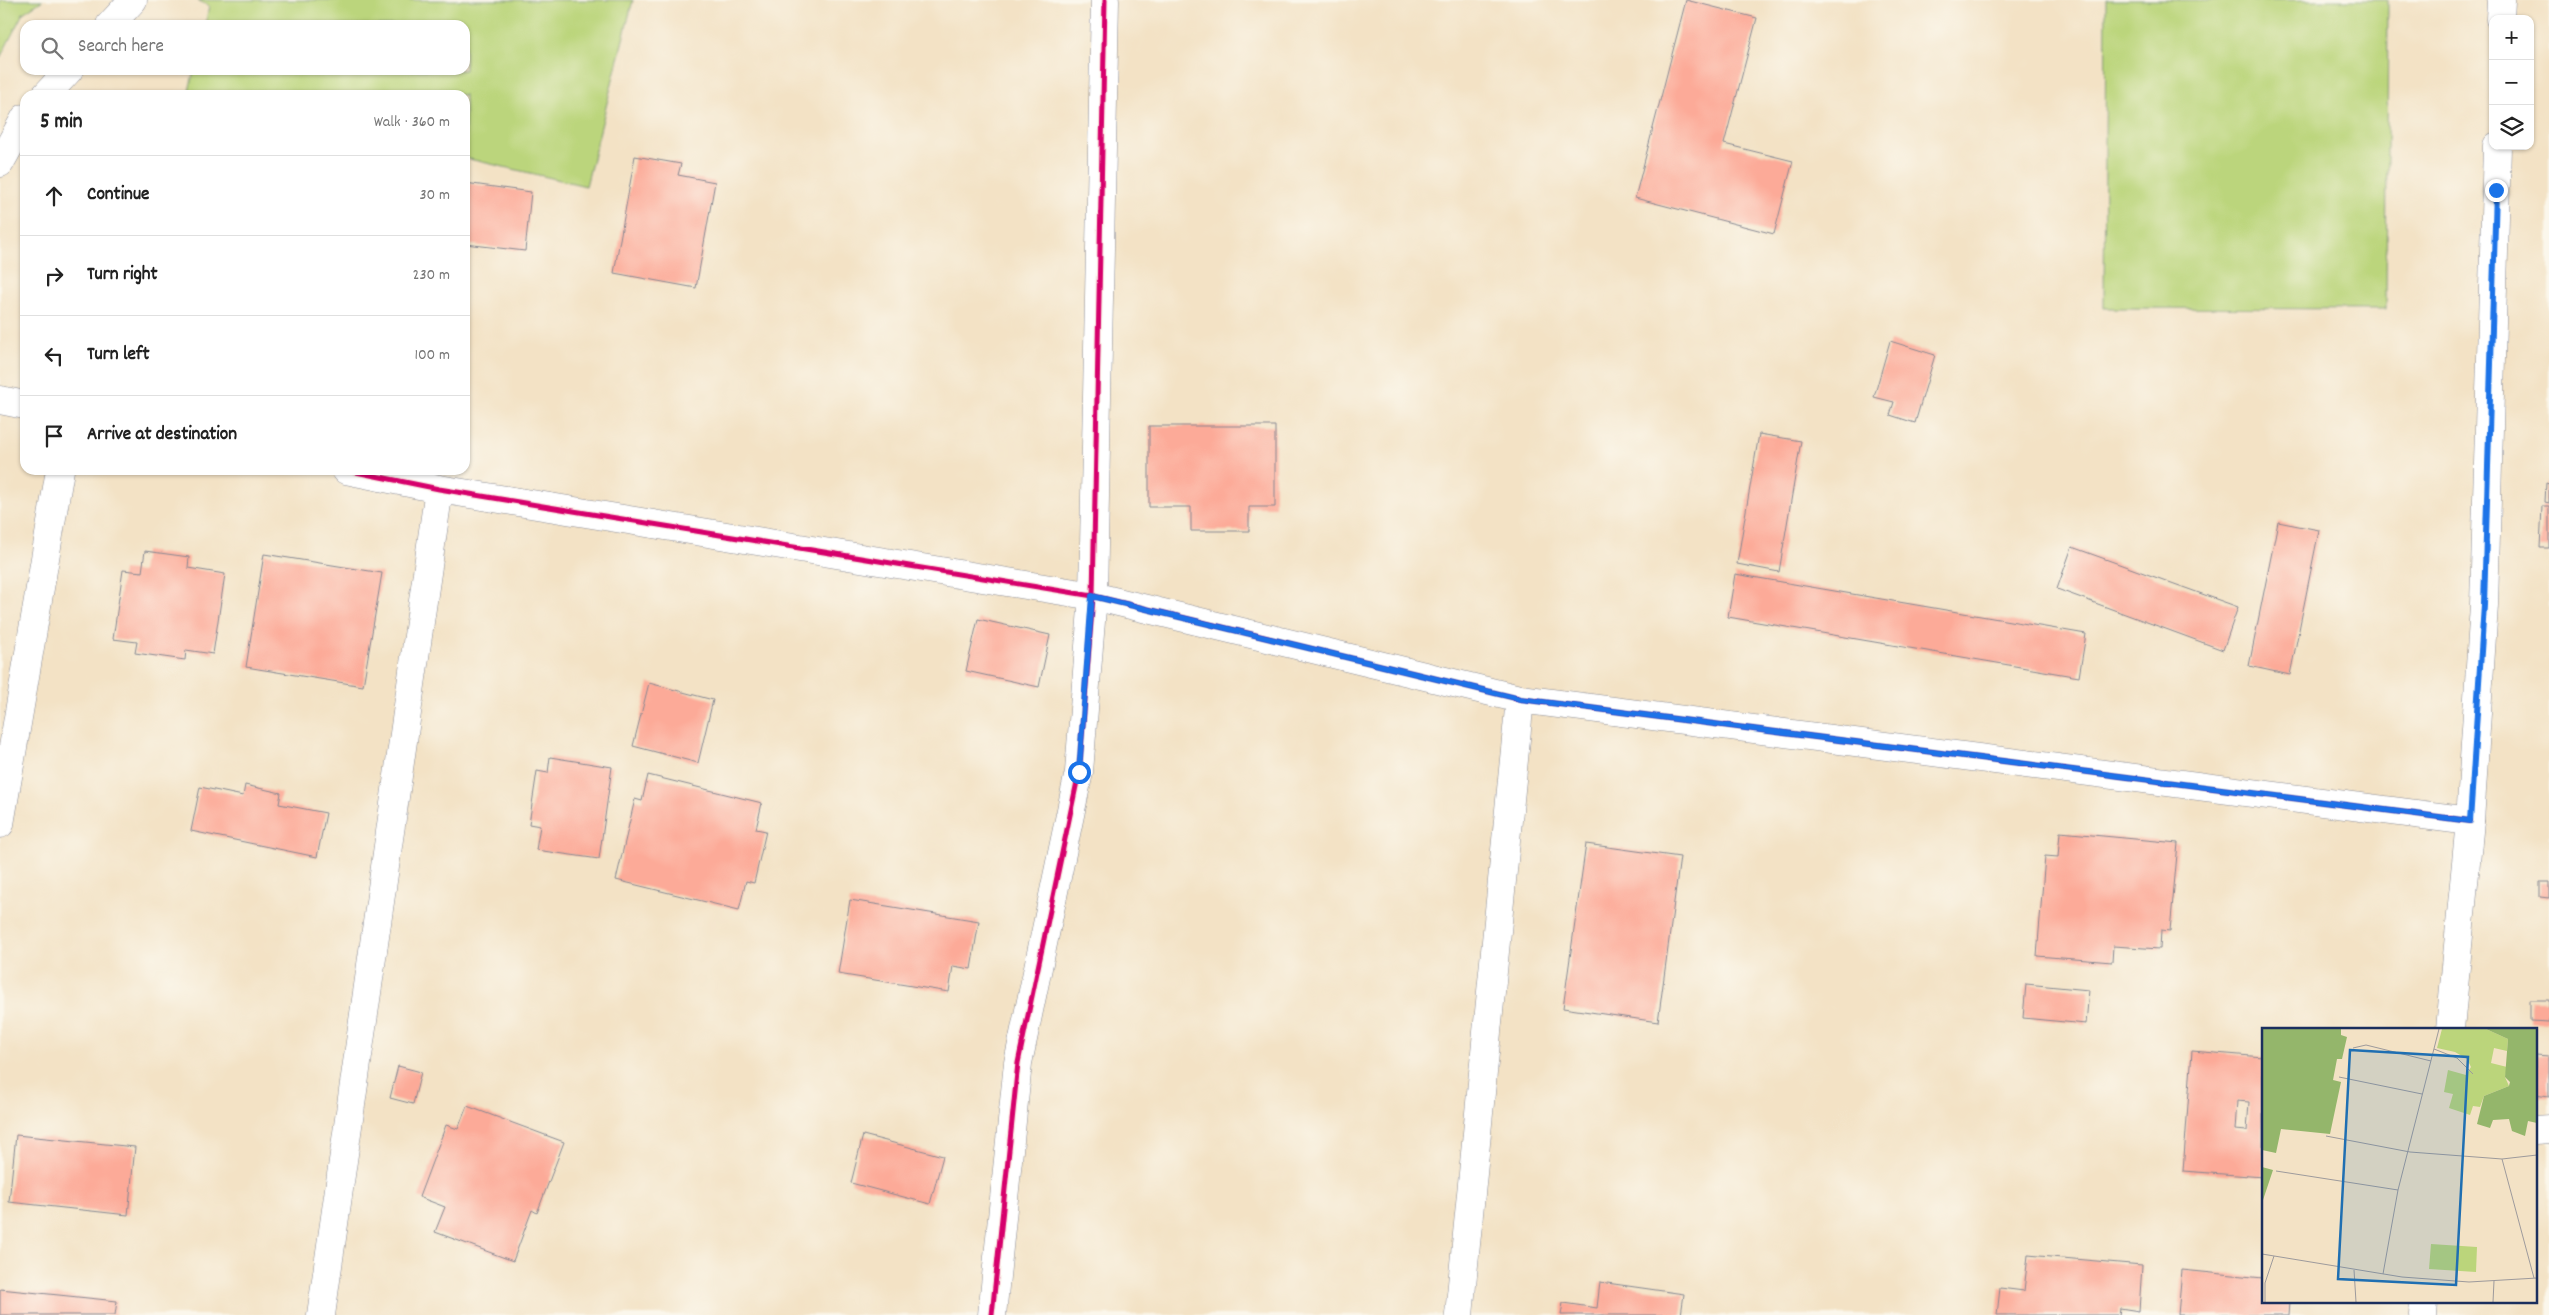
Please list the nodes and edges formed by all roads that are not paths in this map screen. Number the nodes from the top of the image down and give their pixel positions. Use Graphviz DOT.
graph roads {
  1 [pos="133,0"];
  2 [pos="1105,0"];
  3 [pos="2501,0"];
  4 [pos="2500,15"];
  5 [pos="115,20"];
  6 [pos="64,75"];
  7 [pos="51,90"];
  8 [pos="20,127"];
  9 [pos="2497,150"];
  10 [pos="0,164"];
  11 [pos="0,400"];
  12 [pos="20,405"];
  13 [pos="59,475"];
  14 [pos="370,475"];
  15 [pos="439,489"];
  16 [pos="1092,596"];
  17 [pos="1520,699"];
  18 [pos="2470,821"];
  19 [pos="0,824"];
  20 [pos="2450,1028"];
  21 [pos="2549,1129"];
  22 [pos="2536,1130"];
  23 [pos="2424,1302"];
  24 [pos="321,1315"];
  25 [pos="992,1315"];
  26 [pos="1459,1315"];
  27 [pos="2423,1315"];
  1 -- 5 [label="street"];
  2 -- 16 [label="street"];
  3 -- 4 [label="street"];
  6 -- 7 [label="street"];
  8 -- 10 [label="street"];
  9 -- 18 [label="street"];
  11 -- 12 [label="street"];
  13 -- 19 [label="street"];
  14 -- 15 [label="street"];
  15 -- 16 [label="street"];
  15 -- 24 [label="street"];
  16 -- 17 [label="street"];
  16 -- 25 [label="street"];
  17 -- 18 [label="street"];
  17 -- 26 [label="street"];
  18 -- 20 [label="street"];
  21 -- 22 [label="street"];
  23 -- 27 [label="street"];
}
